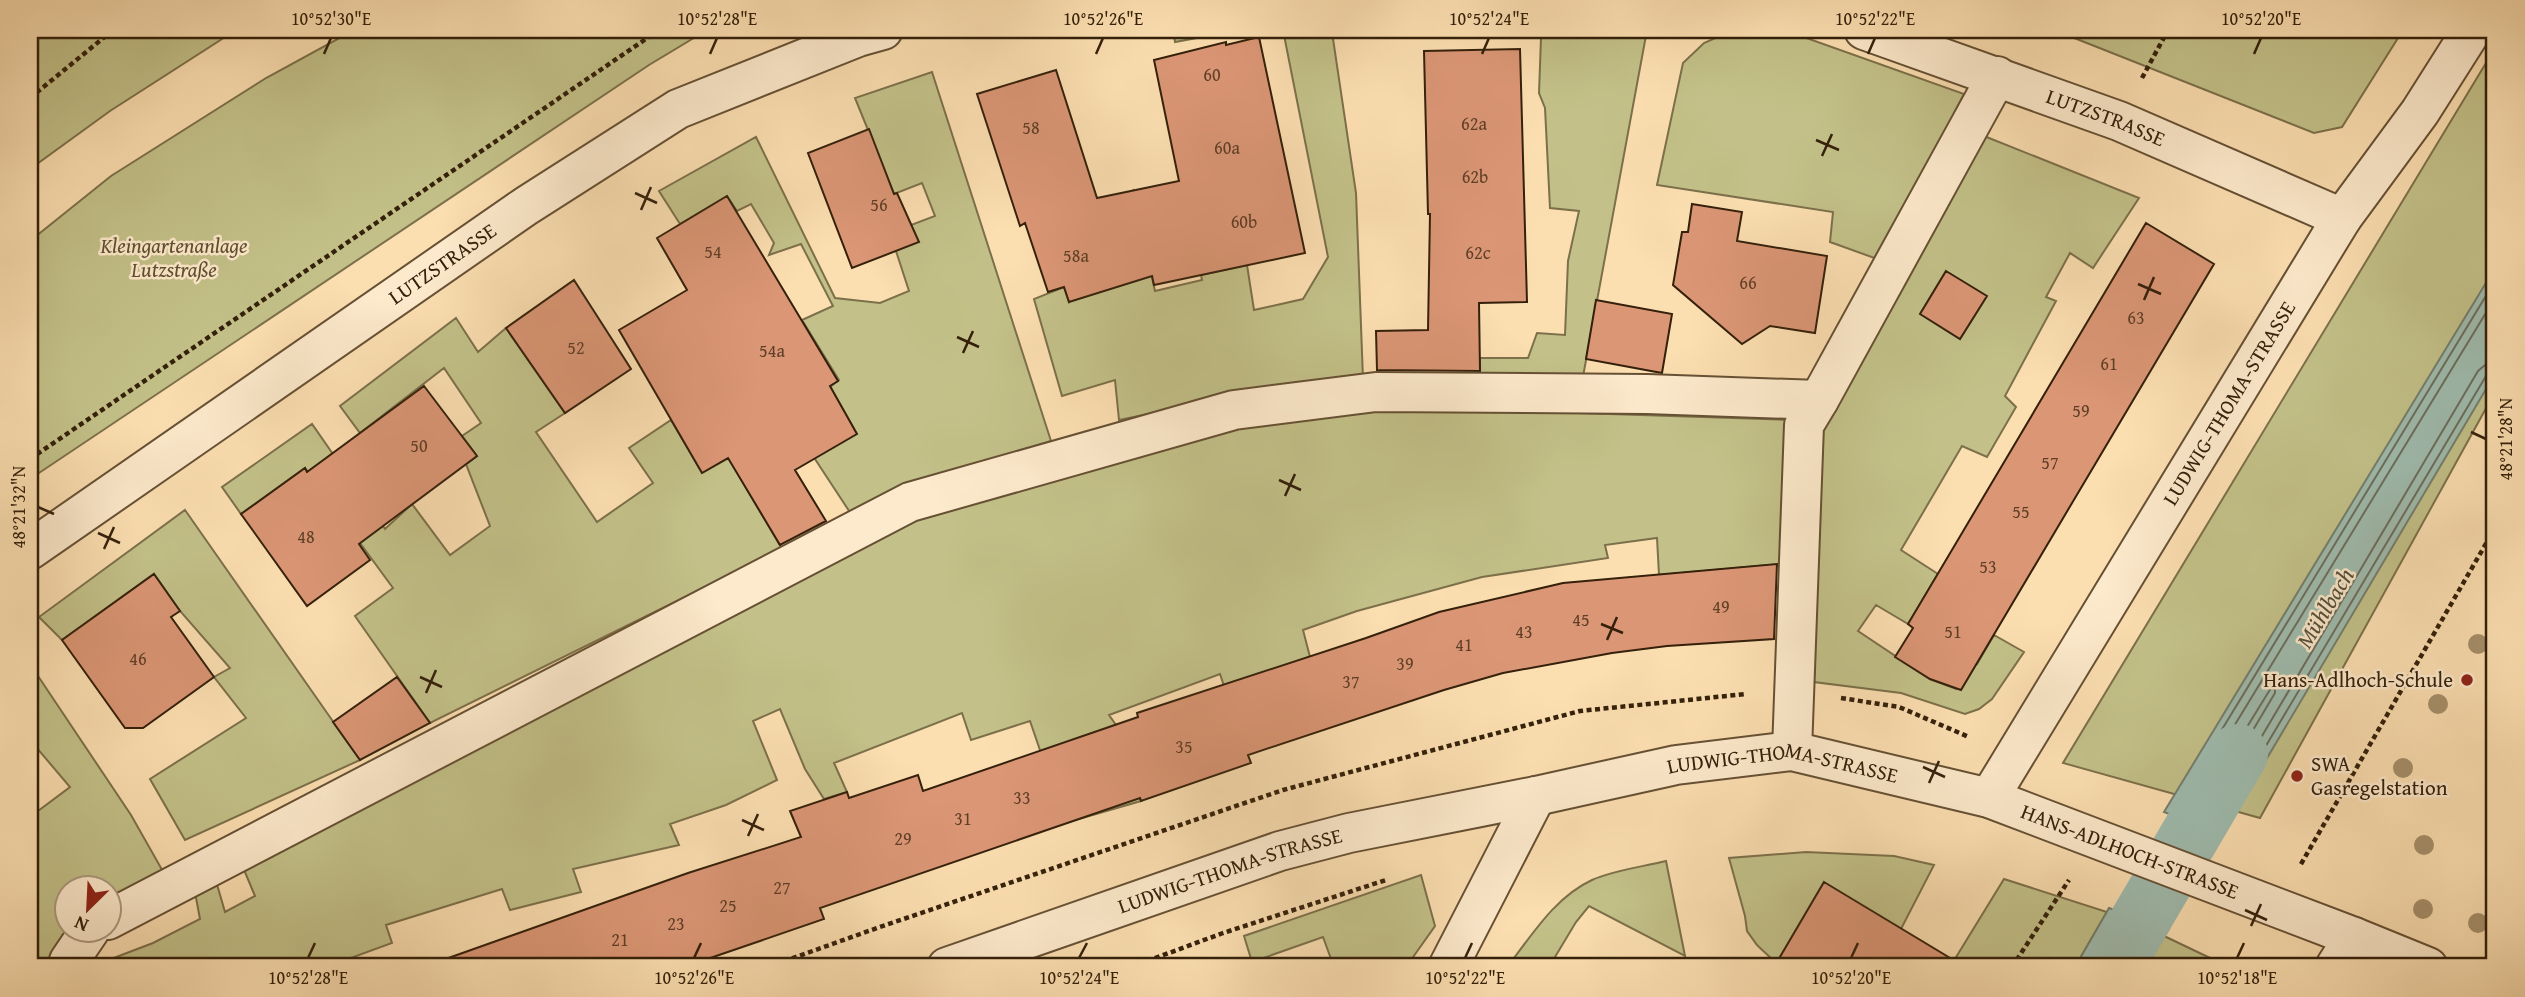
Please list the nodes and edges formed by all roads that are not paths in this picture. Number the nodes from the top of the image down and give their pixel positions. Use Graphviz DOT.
graph roads {
  1 [pos="883,30"];
  2 [pos="1864,30"];
  3 [pos="2472,30"];
  4 [pos="1997,76"];
  5 [pos="2342,218"];
  6 [pos="1819,400"];
  7 [pos="30,550"];
  8 [pos="1792,751"];
  9 [pos="1536,796"];
  10 [pos="1989,798"];
  11 [pos="122,913"];
  12 [pos="81,944"];
  13 [pos="2344,952"];
  14 [pos="67,967"];
  15 [pos="947,967"];
  16 [pos="1448,967"];
  17 [pos="2428,967"];
  1 -- 7 [label="street, LUTZSTRASSE"];
  2 -- 4 [label="street, LUTZSTRASSE"];
  3 -- 5 [label="street, LUDWIG-THOMA-STRASSE"];
  4 -- 5 [label="street, LUTZSTRASSE"];
  4 -- 6 [label="street"];
  5 -- 10 [label="street, LUDWIG-THOMA-STRASSE"];
  6 -- 8 [label="street"];
  6 -- 11 [label="street"];
  8 -- 9 [label="street, LUDWIG-THOMA-STRASSE"];
  8 -- 10 [label="street, LUDWIG-THOMA-STRASSE"];
  9 -- 15 [label="street, LUDWIG-THOMA-STRASSE"];
  9 -- 16 [label="street"];
  10 -- 13 [label="street, HANS-ADLHOCH-STRASSE"];
  12 -- 14 [label="street"];
  13 -- 17 [label="street, HANS-ADLHOCH-STRASSE"];
}
